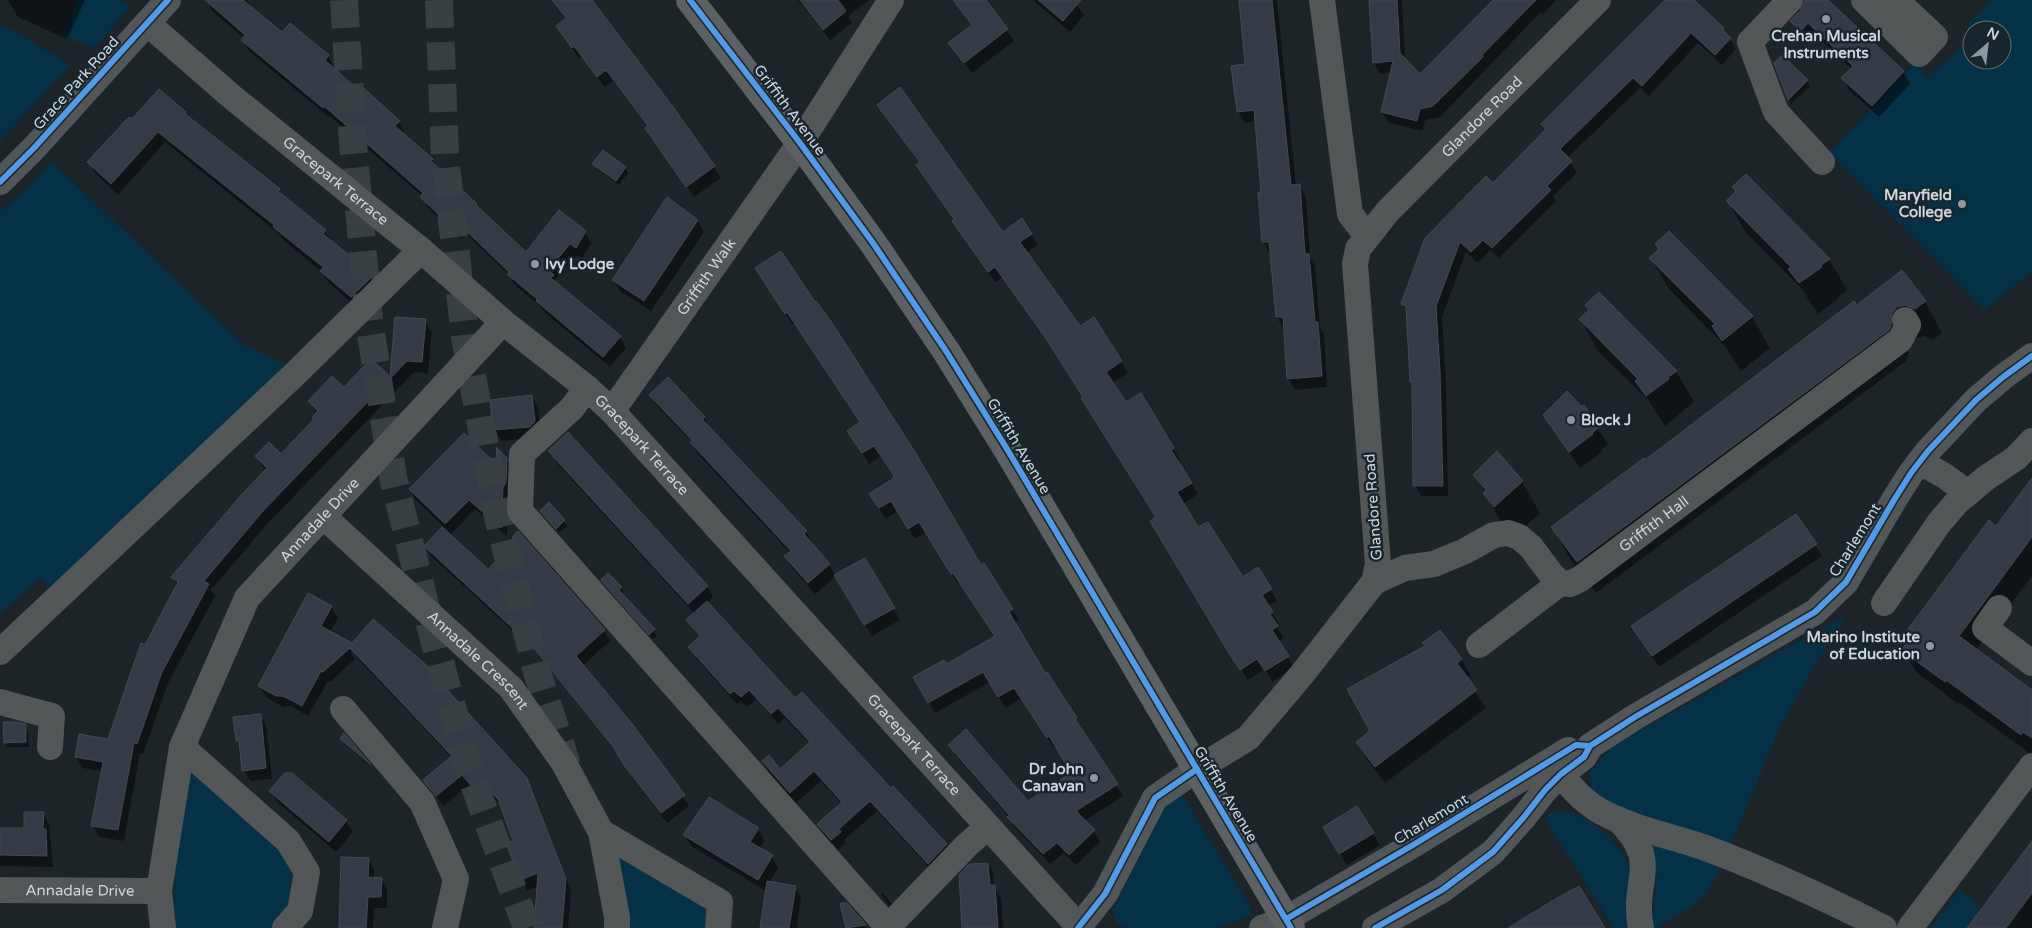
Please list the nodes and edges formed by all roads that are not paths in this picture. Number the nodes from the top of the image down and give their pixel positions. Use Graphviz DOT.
graph roads {
  1 [pos="168,0"];
  2 [pos="690,0"];
  3 [pos="891,0"];
  4 [pos="1322,0"];
  5 [pos="1598,0"];
  6 [pos="1790,0"];
  7 [pos="1864,0"];
  8 [pos="1896,0"];
  9 [pos="147,23"];
  10 [pos="800,143"];
  11 [pos="1822,162"];
  12 [pos="0,182"];
  13 [pos="1367,236"];
  14 [pos="420,250"];
  15 [pos="1905,320"];
  16 [pos="503,322"];
  17 [pos="2032,356"];
  18 [pos="587,388"];
  19 [pos="612,411"];
  20 [pos="2032,441"];
  21 [pos="1919,463"];
  22 [pos="1967,494"];
  23 [pos="324,516"];
  24 [pos="1374,582"];
  25 [pos="1560,582"];
  26 [pos="1884,603"];
  27 [pos="1999,608"];
  28 [pos="1479,645"];
  29 [pos="0,652"];
  30 [pos="2032,663"];
  31 [pos="0,702"];
  32 [pos="343,709"];
  33 [pos="50,747"];
  34 [pos="182,747"];
  35 [pos="2032,766"];
  36 [pos="1557,767"];
  37 [pos="1197,769"];
  38 [pos="1618,819"];
  39 [pos="988,826"];
  40 [pos="601,832"];
  41 [pos="0,890"];
  42 [pos="159,891"];
  43 [pos="1279,925"];
  44 [pos="888,927"];
  45 [pos="163,928"];
  46 [pos="286,928"];
  47 [pos="445,928"];
  48 [pos="617,928"];
  49 [pos="718,928"];
  50 [pos="1079,928"];
  51 [pos="1375,928"];
  52 [pos="1641,928"];
  53 [pos="1884,928"];
  54 [pos="1910,928"];
  1 -- 9 [label="street, Grace Park Road"];
  2 -- 10 [label="main road, Griffith Avenue"];
  3 -- 10 [label="street, Griffith Walk"];
  4 -- 13 [label="street"];
  5 -- 13 [label="street, Glandore Road"];
  6 -- 11 [label="street"];
  7 -- 8 [label="street"];
  9 -- 12 [label="street, Grace Park Road"];
  9 -- 14 [label="street, Gracepark Terrace"];
  10 -- 19 [label="street, Griffith Walk"];
  10 -- 37 [label="main road, Griffith Avenue"];
  13 -- 24 [label="street, Glandore Road"];
  14 -- 16 [label="street, Gracepark Terrace"];
  14 -- 29 [label="street"];
  15 -- 25 [label="street, Griffith Hall"];
  16 -- 18 [label="street, Gracepark Terrace"];
  16 -- 23 [label="street, Annadale Drive"];
  17 -- 21 [label="street, Charlemont"];
  18 -- 19 [label="street, Gracepark Terrace"];
  18 -- 44 [label="street"];
  19 -- 39 [label="street, Gracepark Terrace"];
  20 -- 22 [label="street"];
  21 -- 22 [label="street"];
  21 -- 36 [label="street, Charlemont"];
  22 -- 26 [label="street"];
  23 -- 34 [label="street, Annadale Drive"];
  23 -- 40 [label="street, Annadale Crescent"];
  24 -- 25 [label="street"];
  24 -- 37 [label="street, Glandore Road"];
  25 -- 28 [label="street"];
  27 -- 30 [label="street"];
  31 -- 33 [label="street"];
  32 -- 47 [label="street"];
  34 -- 42 [label="street, Annadale Drive"];
  34 -- 46 [label="street"];
  35 -- 54 [label="street"];
  36 -- 38 [label="street"];
  36 -- 43 [label="street, Charlemont"];
  36 -- 51 [label="street, Charlemont"];
  37 -- 43 [label="main road, Griffith Avenue"];
  37 -- 50 [label="street, Glandore Road"];
  38 -- 52 [label="street"];
  38 -- 53 [label="street"];
  39 -- 44 [label="street"];
  39 -- 50 [label="street, Gracepark Terrace"];
  40 -- 48 [label="street, Annadale Crescent"];
  40 -- 49 [label="street"];
  41 -- 42 [label="street, Annadale Drive"];
  42 -- 45 [label="street, Annadale Drive"];
}
